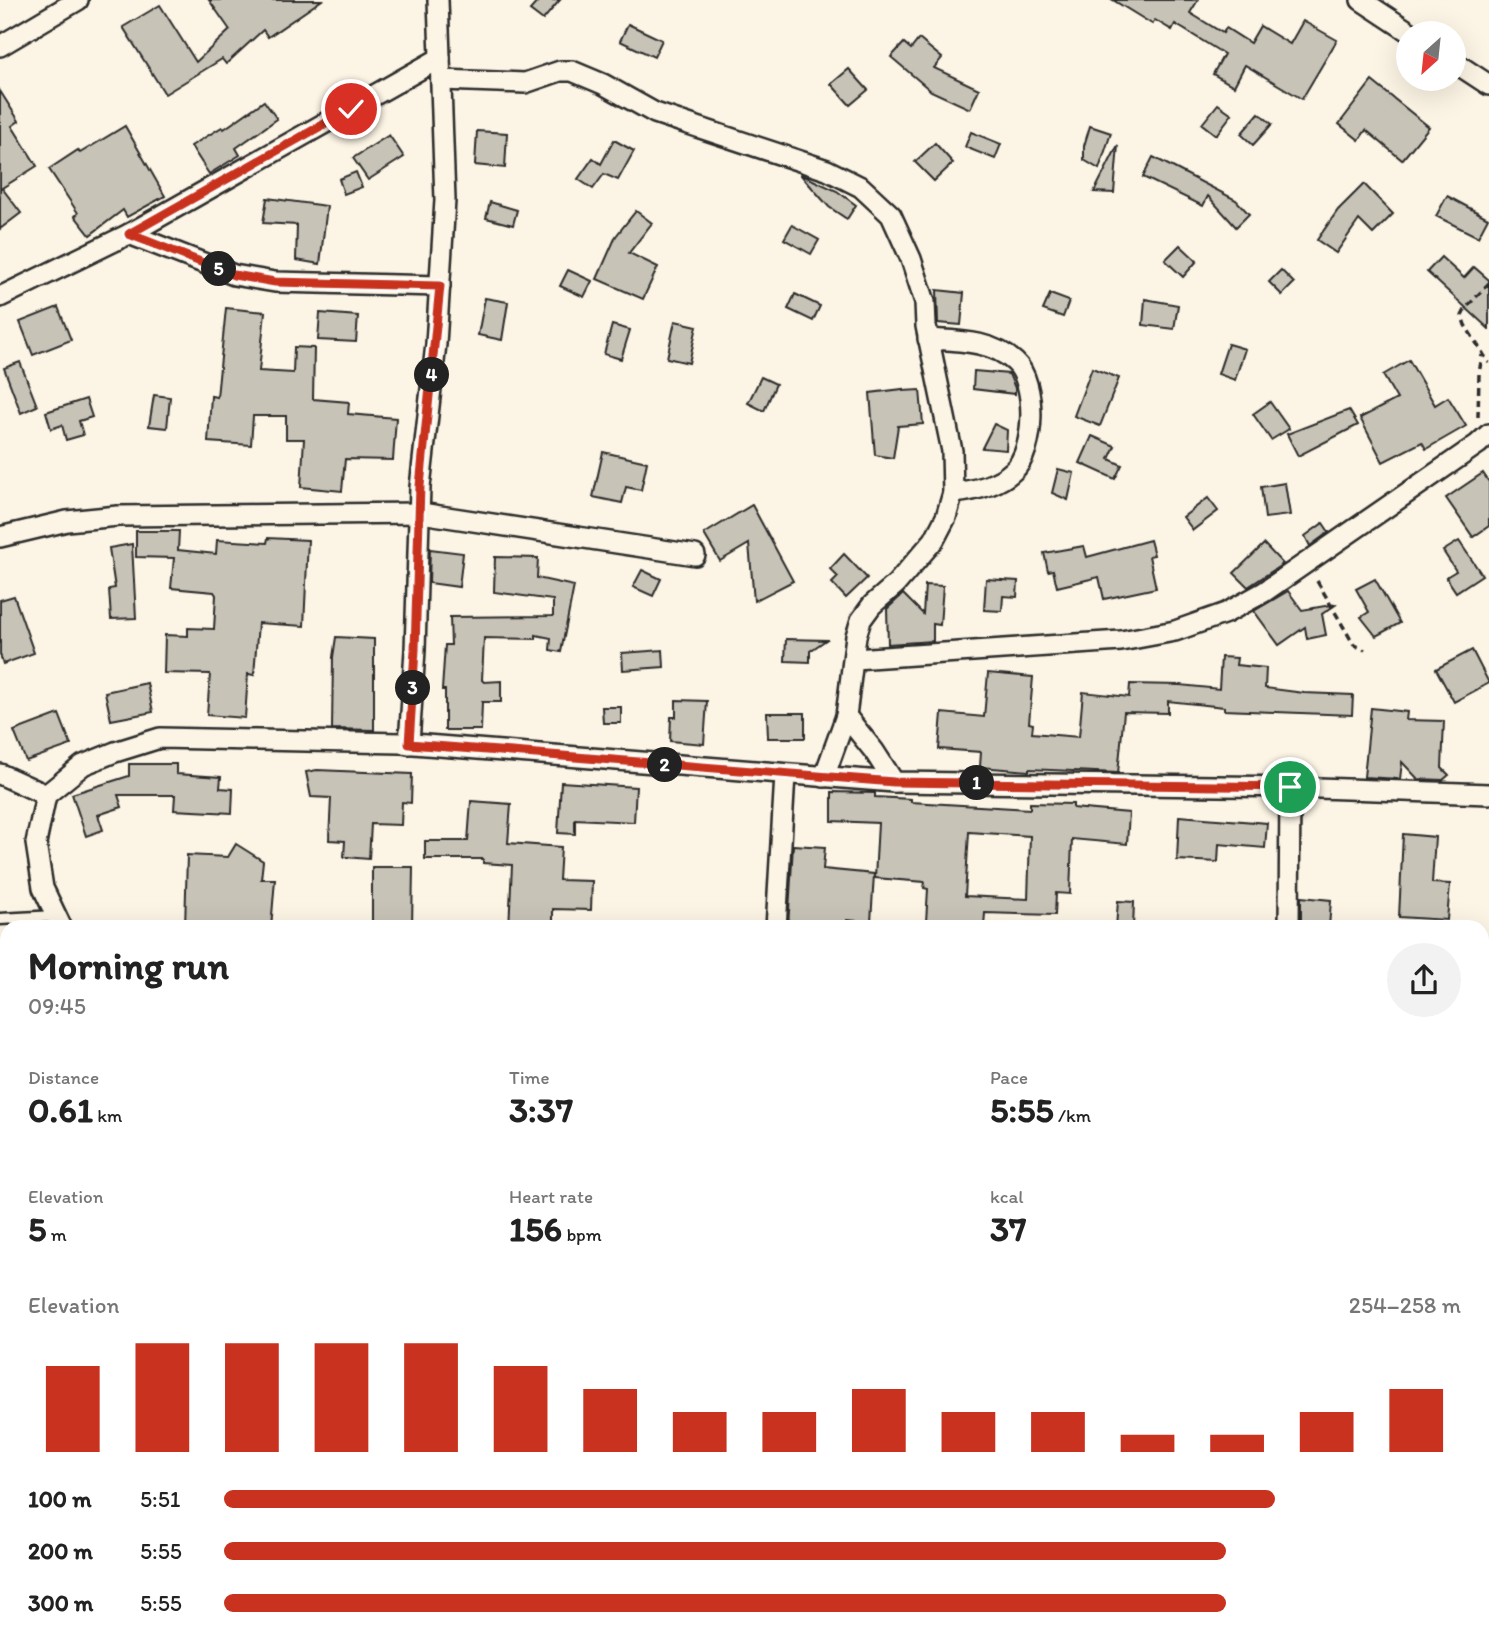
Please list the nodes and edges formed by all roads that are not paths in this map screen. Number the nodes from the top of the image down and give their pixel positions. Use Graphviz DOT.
graph roads {
  1 [pos="78,0"];
  2 [pos="438,0"];
  3 [pos="1361,0"];
  4 [pos="1396,23"];
  5 [pos="0,46"];
  6 [pos="440,58"];
  7 [pos="1466,70"];
  8 [pos="440,80"];
  9 [pos="1489,85"];
  10 [pos="129,234"];
  11 [pos="440,286"];
  12 [pos="0,297"];
  13 [pos="929,339"];
  14 [pos="1484,439"];
  15 [pos="953,493"];
  16 [pos="421,513"];
  17 [pos="0,537"];
  18 [pos="695,555"];
  19 [pos="853,659"];
  20 [pos="846,716"];
  21 [pos="409,744"];
  22 [pos="0,774"];
  23 [pos="785,775"];
  24 [pos="824,777"];
  25 [pos="894,782"];
  26 [pos="1290,787"];
  27 [pos="1489,794"];
  28 [pos="46,795"];
  29 [pos="0,919"];
  30 [pos="20,920"];
  31 [pos="58,920"];
  32 [pos="776,920"];
  33 [pos="1289,920"];
  1 -- 5 [label="street"];
  2 -- 6 [label="street"];
  3 -- 4 [label="street"];
  6 -- 8 [label="street"];
  6 -- 10 [label="street"];
  7 -- 9 [label="street"];
  8 -- 11 [label="street"];
  8 -- 13 [label="street"];
  10 -- 11 [label="street"];
  10 -- 12 [label="street"];
  11 -- 16 [label="street"];
  13 -- 15 [label="street"];
  13 -- 15 [label="street"];
  14 -- 19 [label="street"];
  15 -- 19 [label="street"];
  16 -- 17 [label="street"];
  16 -- 18 [label="street"];
  16 -- 21 [label="street"];
  19 -- 20 [label="street"];
  20 -- 24 [label="street"];
  20 -- 25 [label="street"];
  21 -- 23 [label="street"];
  21 -- 28 [label="street"];
  22 -- 28 [label="street"];
  23 -- 24 [label="street"];
  23 -- 32 [label="street"];
  24 -- 25 [label="street"];
  25 -- 26 [label="street"];
  26 -- 27 [label="street"];
  26 -- 33 [label="street"];
  28 -- 31 [label="street"];
  29 -- 30 [label="lane"];
}
